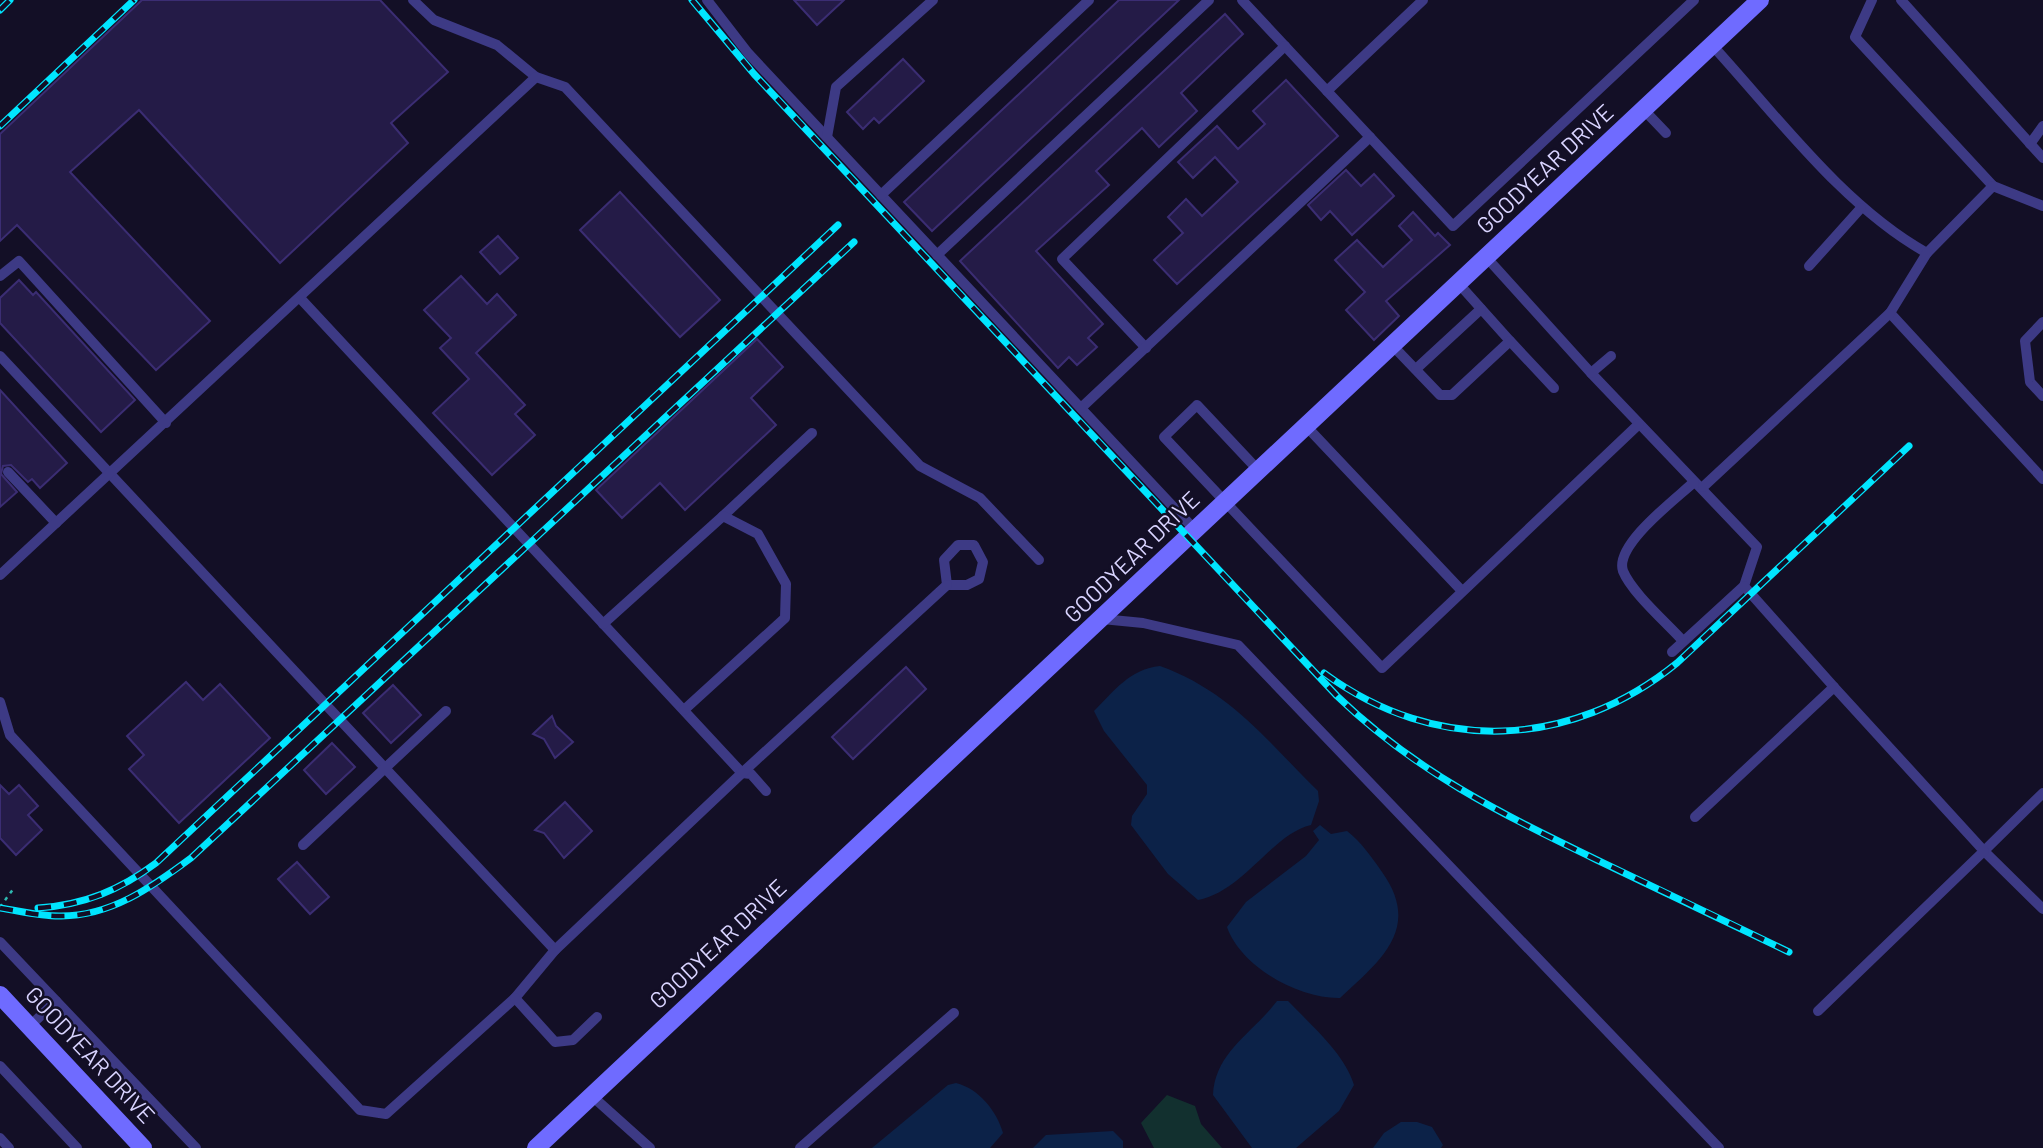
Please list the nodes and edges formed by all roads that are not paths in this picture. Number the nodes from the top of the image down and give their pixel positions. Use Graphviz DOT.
graph roads {
  1 [pos="413,0"];
  2 [pos="707,0"];
  3 [pos="933,0"];
  4 [pos="1089,0"];
  5 [pos="1209,0"];
  6 [pos="1242,0"];
  7 [pos="1423,0"];
  8 [pos="1694,0"];
  9 [pos="1760,0"];
  10 [pos="1872,0"];
  11 [pos="1901,0"];
  12 [pos="1712,45"];
  13 [pos="1285,46"];
  14 [pos="536,78"];
  15 [pos="1327,92"];
  16 [pos="1644,110"];
  17 [pos="2043,126"];
  18 [pos="1665,133"];
  19 [pos="827,137"];
  20 [pos="1370,137"];
  21 [pos="2030,144"];
  22 [pos="2043,158"];
  23 [pos="1993,186"];
  24 [pos="881,195"];
  25 [pos="2043,206"];
  26 [pos="1861,208"];
  27 [pos="1927,253"];
  28 [pos="937,255"];
  29 [pos="1487,258"];
  30 [pos="1809,266"];
  31 [pos="0,276"];
  32 [pos="1459,284"];
  33 [pos="300,298"];
  34 [pos="1481,309"];
  35 [pos="1890,313"];
  36 [pos="2043,323"];
  37 [pos="1510,341"];
  38 [pos="1393,346"];
  39 [pos="1146,348"];
  40 [pos="0,356"];
  41 [pos="1611,356"];
  42 [pos="1416,369"];
  43 [pos="1591,373"];
  44 [pos="1554,388"];
  45 [pos="2043,396"];
  46 [pos="1081,408"];
  47 [pos="166,424"];
  48 [pos="1639,424"];
  49 [pos="1306,426"];
  50 [pos="812,433"];
  51 [pos="1258,470"];
  52 [pos="8,472"];
  53 [pos="111,473"];
  54 [pos="2043,479"];
  55 [pos="1699,484"];
  56 [pos="1225,501"];
  57 [pos="723,516"];
  58 [pos="57,523"];
  59 [pos="1196,531"];
  60 [pos="1039,560"];
  61 [pos="0,575"];
  62 [pos="947,586"];
  63 [pos="1744,586"];
  64 [pos="1462,591"];
  65 [pos="1102,619"];
  66 [pos="603,624"];
  67 [pos="1683,642"];
  68 [pos="1672,652"];
  69 [pos="1834,687"];
  70 [pos="0,702"];
  71 [pos="684,710"];
  72 [pos="446,711"];
  73 [pos="385,768"];
  74 [pos="742,773"];
  75 [pos="766,791"];
  76 [pos="2043,793"];
  77 [pos="1695,817"];
  78 [pos="303,845"];
  79 [pos="1984,851"];
  80 [pos="2043,909"];
  81 [pos="0,942"];
  82 [pos="555,950"];
  83 [pos="0,995"];
  84 [pos="514,999"];
  85 [pos="56,1001"];
  86 [pos="1818,1011"];
  87 [pos="954,1013"];
  88 [pos="597,1017"];
  89 [pos="30,1026"];
  90 [pos="0,1066"];
  91 [pos="592,1096"];
  92 [pos="0,1138"];
  93 [pos="9,1148"];
  94 [pos="77,1148"];
  95 [pos="143,1148"];
  96 [pos="196,1148"];
  97 [pos="536,1148"];
  98 [pos="650,1148"];
  99 [pos="800,1148"];
  100 [pos="1719,1148"];
  1 -- 14 [label="lane"];
  2 -- 19 [label="lane"];
  3 -- 19 [label="lane"];
  4 -- 24 [label="lane"];
  5 -- 28 [label="lane"];
  6 -- 13 [label="lane"];
  7 -- 15 [label="lane"];
  8 -- 20 [label="lane"];
  9 -- 12 [label="street, GOODYEAR DRIVE"];
  10 -- 23 [label="lane"];
  11 -- 21 [label="lane"];
  12 -- 16 [label="street, GOODYEAR DRIVE"];
  12 -- 26 [label="lane"];
  13 -- 15 [label="lane"];
  13 -- 39 [label="lane"];
  14 -- 33 [label="lane"];
  14 -- 60 [label="lane"];
  15 -- 20 [label="lane"];
  16 -- 18 [label="lane"];
  16 -- 29 [label="street, GOODYEAR DRIVE"];
  17 -- 21 [label="lane"];
  19 -- 24 [label="lane"];
  20 -- 39 [label="lane"];
  21 -- 22 [label="lane"];
  23 -- 25 [label="lane"];
  23 -- 27 [label="lane"];
  24 -- 28 [label="lane"];
  26 -- 27 [label="lane"];
  26 -- 30 [label="lane"];
  27 -- 35 [label="lane"];
  28 -- 46 [label="lane"];
  29 -- 32 [label="street, GOODYEAR DRIVE"];
  29 -- 43 [label="lane"];
  31 -- 47 [label="lane"];
  32 -- 34 [label="lane"];
  32 -- 38 [label="street, GOODYEAR DRIVE"];
  33 -- 47 [label="lane"];
  33 -- 66 [label="lane"];
  34 -- 37 [label="lane"];
  34 -- 42 [label="lane"];
  35 -- 54 [label="lane"];
  35 -- 55 [label="lane"];
  36 -- 45 [label="lane"];
  37 -- 42 [label="lane"];
  37 -- 44 [label="lane"];
  38 -- 42 [label="lane"];
  38 -- 49 [label="street, GOODYEAR DRIVE"];
  39 -- 46 [label="lane"];
  40 -- 53 [label="lane"];
  41 -- 43 [label="lane"];
  43 -- 48 [label="lane"];
  46 -- 59 [label="lane"];
  47 -- 53 [label="lane"];
  48 -- 55 [label="lane"];
  48 -- 64 [label="lane"];
  49 -- 51 [label="street, GOODYEAR DRIVE"];
  49 -- 64 [label="lane"];
  50 -- 57 [label="lane"];
  51 -- 56 [label="street, GOODYEAR DRIVE"];
  51 -- 56 [label="lane"];
  52 -- 58 [label="lane"];
  53 -- 58 [label="lane"];
  53 -- 73 [label="lane"];
  55 -- 63 [label="lane"];
  55 -- 67 [label="lane"];
  56 -- 59 [label="street, GOODYEAR DRIVE"];
  56 -- 64 [label="lane"];
  57 -- 66 [label="lane"];
  57 -- 71 [label="lane"];
  58 -- 61 [label="lane"];
  59 -- 65 [label="street, GOODYEAR DRIVE"];
  62 -- 62 [label="lane"];
  62 -- 74 [label="lane"];
  63 -- 67 [label="lane"];
  63 -- 69 [label="lane"];
  65 -- 91 [label="street, GOODYEAR DRIVE"];
  65 -- 100 [label="lane"];
  66 -- 71 [label="lane"];
  67 -- 68 [label="lane"];
  69 -- 77 [label="lane"];
  69 -- 79 [label="lane"];
  70 -- 84 [label="lane"];
  71 -- 74 [label="lane"];
  72 -- 73 [label="lane"];
  73 -- 78 [label="lane"];
  73 -- 82 [label="lane"];
  74 -- 75 [label="lane"];
  74 -- 82 [label="lane"];
  76 -- 79 [label="lane"];
  79 -- 80 [label="lane"];
  79 -- 86 [label="lane"];
  81 -- 85 [label="lane"];
  82 -- 84 [label="lane"];
  83 -- 89 [label="street, GOODYEAR DRIVE"];
  84 -- 88 [label="lane"];
  85 -- 89 [label="lane"];
  85 -- 96 [label="lane"];
  87 -- 99 [label="lane"];
  89 -- 95 [label="street, GOODYEAR DRIVE"];
  90 -- 94 [label="lane"];
  91 -- 97 [label="street, GOODYEAR DRIVE"];
  91 -- 98 [label="lane"];
  92 -- 93 [label="lane"];
}
